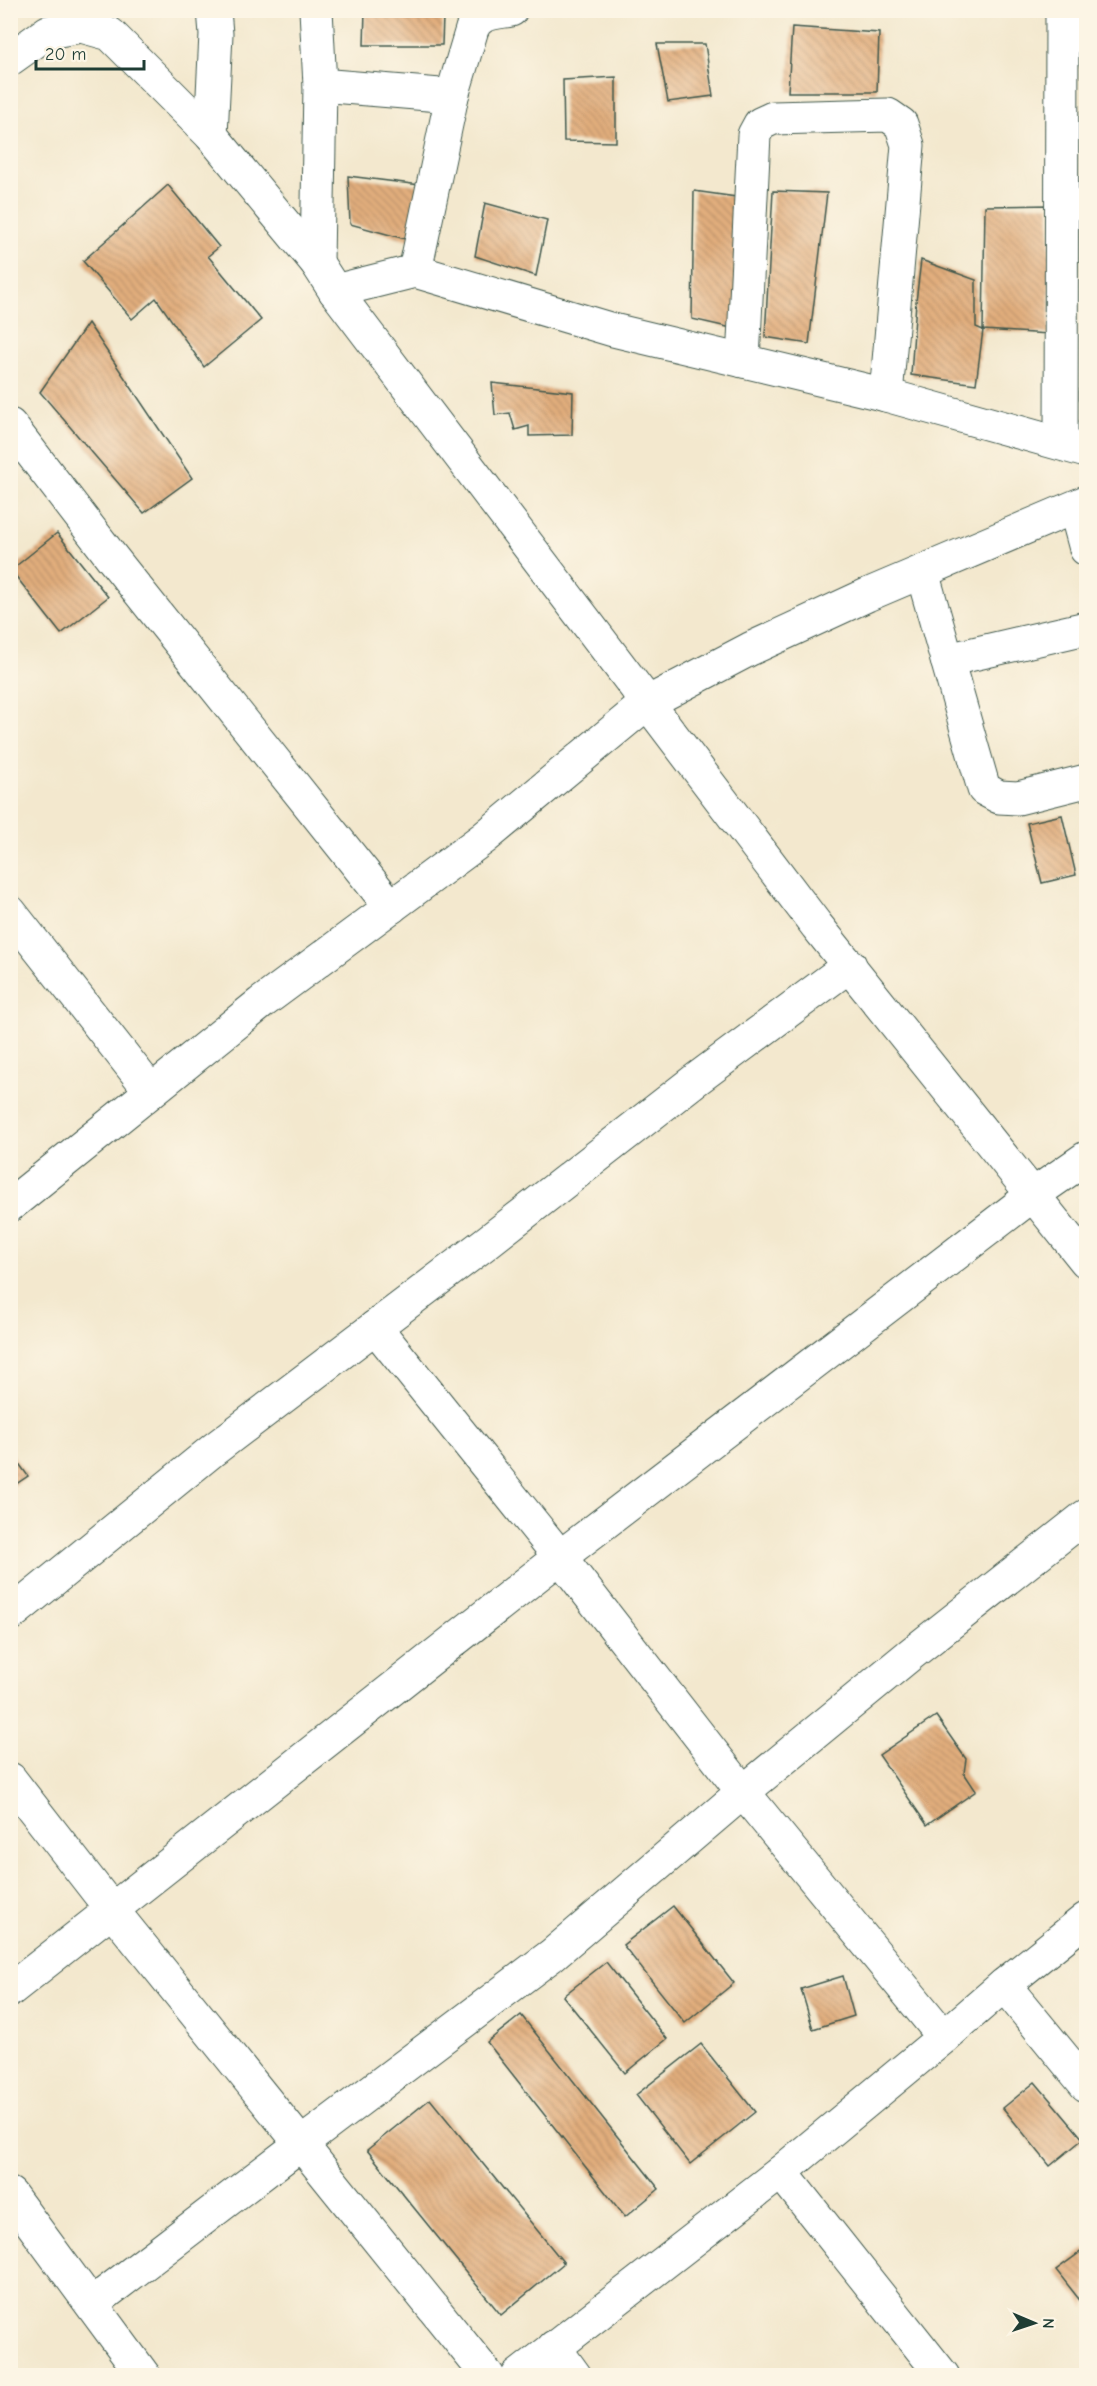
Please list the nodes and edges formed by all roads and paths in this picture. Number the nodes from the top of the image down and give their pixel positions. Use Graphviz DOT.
graph roads {
  1 [pos="214,10"];
  2 [pos="316,10"];
  3 [pos="511,10"];
  4 [pos="1062,10"];
  5 [pos="10,59"];
  6 [pos="320,85"];
  7 [pos="452,96"];
  8 [pos="212,135"];
  9 [pos="317,263"];
  10 [pos="415,271"];
  11 [pos="335,291"];
  12 [pos="743,361"];
  13 [pos="886,395"];
  14 [pos="10,425"];
  15 [pos="1074,447"];
  16 [pos="1081,505"];
  17 [pos="1086,549"];
  18 [pos="922,572"];
  19 [pos="1086,628"];
  20 [pos="947,660"];
  21 [pos="648,703"];
  22 [pos="1086,781"];
  23 [pos="390,907"];
  24 [pos="10,912"];
  25 [pos="850,965"];
  26 [pos="151,1091"];
  27 [pos="1086,1158"];
  28 [pos="1034,1194"];
  29 [pos="10,1204"];
  30 [pos="1086,1261"];
  31 [pos="375,1327"];
  32 [pos="1086,1516"];
  33 [pos="560,1557"];
  34 [pos="10,1615"];
  35 [pos="10,1779"];
  36 [pos="743,1792"];
  37 [pos="112,1910"];
  38 [pos="1086,1919"];
  39 [pos="1004,1985"];
  40 [pos="10,1990"];
  41 [pos="944,2037"];
  42 [pos="1086,2085"];
  43 [pos="301,2144"];
  44 [pos="781,2172"];
  45 [pos="10,2194"];
  46 [pos="93,2302"];
  47 [pos="554,2347"];
  48 [pos="144,2376"];
  49 [pos="488,2376"];
  50 [pos="518,2376"];
  51 [pos="575,2376"];
  52 [pos="943,2376"];
  1 -- 8 [label="street"];
  2 -- 6 [label="street"];
  3 -- 7 [label="street"];
  4 -- 15 [label="street"];
  5 -- 8 [label="street"];
  6 -- 7 [label="street"];
  6 -- 9 [label="street"];
  7 -- 10 [label="street"];
  8 -- 9 [label="street"];
  9 -- 11 [label="street"];
  10 -- 11 [label="street"];
  10 -- 12 [label="street"];
  11 -- 21 [label="street"];
  12 -- 13 [label="street"];
  12 -- 13 [label="street"];
  13 -- 15 [label="street"];
  14 -- 23 [label="street"];
  16 -- 17 [label="street"];
  16 -- 18 [label="street"];
  18 -- 20 [label="street"];
  18 -- 21 [label="street"];
  19 -- 20 [label="street"];
  20 -- 22 [label="street"];
  21 -- 23 [label="street"];
  21 -- 25 [label="street"];
  23 -- 26 [label="street"];
  24 -- 26 [label="street"];
  25 -- 28 [label="street"];
  25 -- 31 [label="street"];
  26 -- 29 [label="street"];
  27 -- 28 [label="street"];
  28 -- 30 [label="street"];
  28 -- 33 [label="street"];
  31 -- 33 [label="street"];
  31 -- 34 [label="street"];
  32 -- 36 [label="street"];
  33 -- 36 [label="street"];
  33 -- 37 [label="street"];
  35 -- 37 [label="street"];
  36 -- 41 [label="street"];
  36 -- 43 [label="street"];
  37 -- 40 [label="street"];
  37 -- 43 [label="street"];
  38 -- 39 [label="street"];
  39 -- 41 [label="street"];
  39 -- 42 [label="street"];
  41 -- 44 [label="street"];
  43 -- 46 [label="street"];
  43 -- 49 [label="street"];
  44 -- 47 [label="street"];
  44 -- 52 [label="street"];
  45 -- 46 [label="street"];
  46 -- 48 [label="street"];
  47 -- 50 [label="street"];
  47 -- 51 [label="street"];
}
